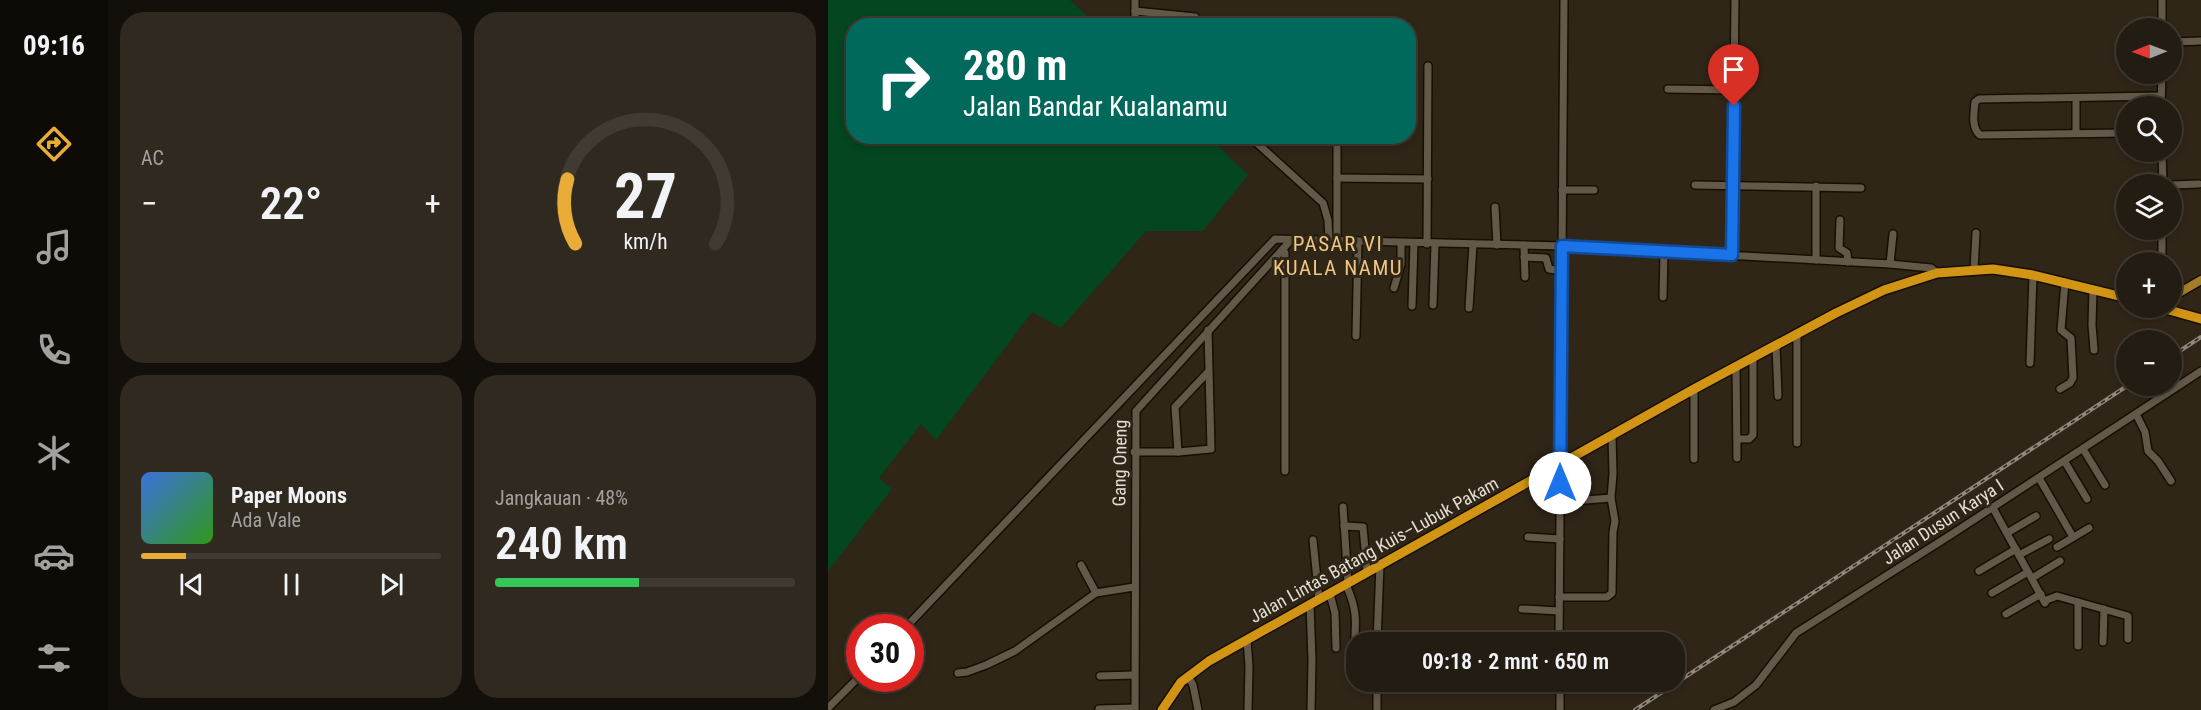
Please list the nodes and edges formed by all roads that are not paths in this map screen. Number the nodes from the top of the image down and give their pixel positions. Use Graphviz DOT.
graph roads {
  1 [pos="1135,0"];
  2 [pos="1564,0"];
  3 [pos="1735,0"];
  4 [pos="2162,0"];
  5 [pos="1135,11"];
  6 [pos="1195,17"];
  7 [pos="1136,18"];
  8 [pos="2162,18"];
  9 [pos="2201,41"];
  10 [pos="2182,42"];
  11 [pos="1428,66"];
  12 [pos="2162,84"];
  13 [pos="1668,89"];
  14 [pos="1734,90"];
  15 [pos="2161,96"];
  16 [pos="2116,97"];
  17 [pos="2076,98"];
  18 [pos="2116,133"];
  19 [pos="2076,134"];
  20 [pos="1258,144"];
  21 [pos="1337,144"];
  22 [pos="1337,178"];
  23 [pos="1428,178"];
  24 [pos="1733,184"];
  25 [pos="2199,184"];
  26 [pos="1695,185"];
  27 [pos="2182,185"];
  28 [pos="1816,186"];
  29 [pos="1861,188"];
  30 [pos="1562,190"];
  31 [pos="1594,190"];
  32 [pos="1495,207"];
  33 [pos="1328,220"];
  34 [pos="1336,220"];
  35 [pos="1840,220"];
  36 [pos="1976,233"];
  37 [pos="1893,234"];
  38 [pos="1291,240"];
  39 [pos="1329,240"];
  40 [pos="1337,241"];
  41 [pos="1358,241"];
  42 [pos="1401,243"];
  43 [pos="1414,243"];
  44 [pos="1431,244"];
  45 [pos="1473,244"];
  46 [pos="1497,245"];
  47 [pos="1524,245"];
  48 [pos="1538,246"];
  49 [pos="1562,246"];
  50 [pos="1283,249"];
  51 [pos="1664,252"];
  52 [pos="1732,255"];
  53 [pos="1524,257"];
  54 [pos="1538,257"];
  55 [pos="1816,260"];
  56 [pos="1848,262"];
  57 [pos="1890,264"];
  58 [pos="1974,270"];
  59 [pos="1562,271"];
  60 [pos="1937,273"];
  61 [pos="2033,275"];
  62 [pos="1525,277"];
  63 [pos="2201,280"];
  64 [pos="2065,282"];
  65 [pos="1394,288"];
  66 [pos="2092,288"];
  67 [pos="2182,291"];
  68 [pos="2116,295"];
  69 [pos="1663,297"];
  70 [pos="1433,305"];
  71 [pos="1412,306"];
  72 [pos="1469,308"];
  73 [pos="2182,314"];
  74 [pos="2201,319"];
  75 [pos="1208,330"];
  76 [pos="1797,334"];
  77 [pos="1356,336"];
  78 [pos="1776,346"];
  79 [pos="2094,350"];
  80 [pos="1753,357"];
  81 [pos="2030,363"];
  82 [pos="1736,366"];
  83 [pos="2201,370"];
  84 [pos="1208,372"];
  85 [pos="1694,389"];
  86 [pos="2060,389"];
  87 [pos="1778,396"];
  88 [pos="2136,414"];
  89 [pos="1612,436"];
  90 [pos="1737,439"];
  91 [pos="1797,443"];
  92 [pos="2083,449"];
  93 [pos="1134,452"];
  94 [pos="1178,452"];
  95 [pos="1737,458"];
  96 [pos="1694,459"];
  97 [pos="2065,462"];
  98 [pos="1560,465"];
  99 [pos="1285,471"];
  100 [pos="2039,478"];
  101 [pos="2170,481"];
  102 [pos="2105,484"];
  103 [pos="1611,498"];
  104 [pos="2087,499"];
  105 [pos="1560,502"];
  106 [pos="1343,507"];
  107 [pos="1993,507"];
  108 [pos="2036,516"];
  109 [pos="1344,526"];
  110 [pos="2089,528"];
  111 [pos="2007,533"];
  112 [pos="1528,537"];
  113 [pos="2073,537"];
  114 [pos="2049,538"];
  115 [pos="1560,539"];
  116 [pos="1313,540"];
  117 [pos="2057,547"];
  118 [pos="2018,552"];
  119 [pos="2060,561"];
  120 [pos="1081,565"];
  121 [pos="1380,565"];
  122 [pos="1979,571"];
  123 [pos="1367,572"];
  124 [pos="2030,575"];
  125 [pos="1347,584"];
  126 [pos="1134,587"];
  127 [pos="1096,593"];
  128 [pos="1992,593"];
  129 [pos="1329,594"];
  130 [pos="1559,597"];
  131 [pos="2043,599"];
  132 [pos="1314,602"];
  133 [pos="2078,602"];
  134 [pos="1521,609"];
  135 [pos="2104,609"];
  136 [pos="1559,611"];
  137 [pos="918,614"];
  138 [pos="2006,614"];
  139 [pos="1355,632"];
  140 [pos="1377,632"];
  141 [pos="1559,632"];
  142 [pos="2128,639"];
  143 [pos="1247,640"];
  144 [pos="2103,642"];
  145 [pos="2078,646"];
  146 [pos="1336,648"];
  147 [pos="958,673"];
  148 [pos="1134,675"];
  149 [pos="1100,676"];
  150 [pos="1188,676"];
  151 [pos="846,690"];
  152 [pos="1377,692"];
  153 [pos="1560,692"];
  154 [pos="828,708"];
  155 [pos="1099,709"];
  156 [pos="1135,709"];
  157 [pos="1162,710"];
  158 [pos="1198,710"];
  159 [pos="1248,710"];
  160 [pos="1311,710"];
  161 [pos="1377,710"];
  162 [pos="1560,710"];
  163 [pos="1714,710"];
  1 -- 5 [label="street"];
  2 -- 30 [label="street"];
  3 -- 14 [label="street"];
  4 -- 8 [label="street"];
  5 -- 6 [label="street"];
  5 -- 7 [label="street"];
  9 -- 10 [label="street"];
  11 -- 23 [label="street"];
  12 -- 15 [label="street"];
  13 -- 14 [label="street"];
  14 -- 24 [label="street"];
  16 -- 17 [label="street"];
  17 -- 19 [label="street"];
  17 -- 19 [label="street"];
  18 -- 19 [label="street"];
  20 -- 33 [label="street"];
  21 -- 22 [label="street"];
  22 -- 23 [label="street"];
  22 -- 34 [label="street"];
  23 -- 44 [label="street"];
  24 -- 26 [label="street"];
  24 -- 28 [label="street"];
  24 -- 52 [label="street"];
  25 -- 27 [label="street"];
  28 -- 29 [label="street"];
  28 -- 55 [label="street"];
  30 -- 31 [label="street"];
  30 -- 49 [label="street"];
  32 -- 46 [label="street"];
  33 -- 34 [label="street"];
  33 -- 39 [label="street"];
  34 -- 40 [label="street"];
  35 -- 56 [label="street"];
  36 -- 58 [label="street"];
  37 -- 57 [label="street"];
  38 -- 39 [label="street"];
  38 -- 50 [label="street, Gang Oneng"];
  38 -- 137 [label="street"];
  39 -- 40 [label="street"];
  40 -- 41 [label="street"];
  41 -- 42 [label="street"];
  41 -- 77 [label="street"];
  42 -- 43 [label="street"];
  42 -- 65 [label="street"];
  43 -- 44 [label="street"];
  43 -- 71 [label="street"];
  44 -- 45 [label="street"];
  44 -- 70 [label="street"];
  45 -- 46 [label="street"];
  45 -- 72 [label="street"];
  46 -- 47 [label="street"];
  47 -- 48 [label="street"];
  47 -- 53 [label="street"];
  48 -- 49 [label="street"];
  48 -- 54 [label="street"];
  49 -- 51 [label="street"];
  49 -- 59 [label="street"];
  50 -- 75 [label="street, Gang Oneng"];
  50 -- 99 [label="street"];
  51 -- 52 [label="street"];
  51 -- 69 [label="street"];
  52 -- 55 [label="street"];
  53 -- 54 [label="street"];
  53 -- 62 [label="street"];
  54 -- 59 [label="street"];
  55 -- 56 [label="street"];
  56 -- 57 [label="street"];
  57 -- 60 [label="street"];
  58 -- 60 [label="highway, Jalan Lintas Batang Kuis–Lubuk Pakam"];
  58 -- 61 [label="highway, Jalan Lintas Batang Kuis–Lubuk Pakam"];
  59 -- 98 [label="street"];
  60 -- 76 [label="highway, Jalan Lintas Batang Kuis–Lubuk Pakam"];
  61 -- 64 [label="highway, Jalan Lintas Batang Kuis–Lubuk Pakam"];
  61 -- 81 [label="street"];
  63 -- 67 [label="main road"];
  64 -- 66 [label="highway, Jalan Lintas Batang Kuis–Lubuk Pakam"];
  64 -- 86 [label="street"];
  66 -- 68 [label="highway, Jalan Lintas Batang Kuis–Lubuk Pakam"];
  66 -- 79 [label="street"];
  73 -- 74 [label="highway"];
  75 -- 84 [label="street"];
  75 -- 93 [label="street, Gang Oneng"];
  76 -- 78 [label="highway, Jalan Lintas Batang Kuis–Lubuk Pakam"];
  76 -- 91 [label="street"];
  78 -- 80 [label="highway, Jalan Lintas Batang Kuis–Lubuk Pakam"];
  78 -- 87 [label="street"];
  80 -- 82 [label="highway, Jalan Lintas Batang Kuis–Lubuk Pakam"];
  80 -- 90 [label="street"];
  82 -- 85 [label="highway, Jalan Lintas Batang Kuis–Lubuk Pakam"];
  82 -- 90 [label="street"];
  83 -- 88 [label="street, Jalan Dusun Karya I"];
  84 -- 94 [label="street"];
  84 -- 94 [label="street"];
  85 -- 89 [label="highway, Jalan Lintas Batang Kuis–Lubuk Pakam"];
  85 -- 96 [label="street"];
  88 -- 92 [label="street, Jalan Dusun Karya I"];
  88 -- 101 [label="street"];
  89 -- 98 [label="highway, Jalan Lintas Batang Kuis–Lubuk Pakam"];
  89 -- 103 [label="street"];
  90 -- 95 [label="street"];
  92 -- 97 [label="street, Jalan Dusun Karya I"];
  92 -- 102 [label="street"];
  93 -- 94 [label="street"];
  93 -- 126 [label="street, Gang Oneng"];
  97 -- 100 [label="street, Jalan Dusun Karya I"];
  97 -- 104 [label="street"];
  98 -- 105 [label="street"];
  98 -- 121 [label="highway, Jalan Lintas Batang Kuis–Lubuk Pakam"];
  100 -- 107 [label="street, Jalan Dusun Karya I"];
  100 -- 113 [label="street"];
  103 -- 105 [label="street"];
  103 -- 130 [label="street"];
  105 -- 115 [label="street"];
  106 -- 109 [label="street"];
  107 -- 111 [label="street"];
  107 -- 163 [label="street, Jalan Dusun Karya I"];
  108 -- 111 [label="street"];
  109 -- 123 [label="street"];
  109 -- 125 [label="street"];
  110 -- 113 [label="street"];
  111 -- 118 [label="street"];
  112 -- 115 [label="street"];
  113 -- 117 [label="street"];
  114 -- 118 [label="street"];
  115 -- 130 [label="street"];
  116 -- 132 [label="street"];
  118 -- 122 [label="street"];
  118 -- 124 [label="street"];
  119 -- 124 [label="street"];
  120 -- 127 [label="street"];
  121 -- 123 [label="highway, Jalan Lintas Batang Kuis–Lubuk Pakam"];
  121 -- 140 [label="street"];
  123 -- 125 [label="highway, Jalan Lintas Batang Kuis–Lubuk Pakam"];
  124 -- 128 [label="street"];
  124 -- 131 [label="street"];
  125 -- 129 [label="highway, Jalan Lintas Batang Kuis–Lubuk Pakam"];
  125 -- 139 [label="street"];
  126 -- 127 [label="street"];
  126 -- 148 [label="street, Gang Oneng"];
  127 -- 147 [label="street"];
  129 -- 132 [label="highway, Jalan Lintas Batang Kuis–Lubuk Pakam"];
  129 -- 146 [label="street"];
  130 -- 136 [label="street"];
  131 -- 133 [label="street"];
  131 -- 138 [label="street"];
  132 -- 143 [label="highway, Jalan Lintas Batang Kuis–Lubuk Pakam"];
  132 -- 160 [label="street"];
  133 -- 135 [label="street"];
  133 -- 145 [label="street"];
  134 -- 136 [label="street"];
  135 -- 142 [label="street"];
  135 -- 144 [label="street"];
  136 -- 141 [label="street"];
  143 -- 150 [label="highway, Jalan Lintas Batang Kuis–Lubuk Pakam"];
  143 -- 159 [label="street"];
  148 -- 149 [label="street"];
  148 -- 156 [label="street, Gang Oneng"];
  150 -- 157 [label="highway, Jalan Lintas Batang Kuis–Lubuk Pakam"];
  150 -- 158 [label="street"];
  151 -- 154 [label="street"];
  152 -- 161 [label="street"];
  153 -- 162 [label="street"];
  155 -- 156 [label="street"];
}
